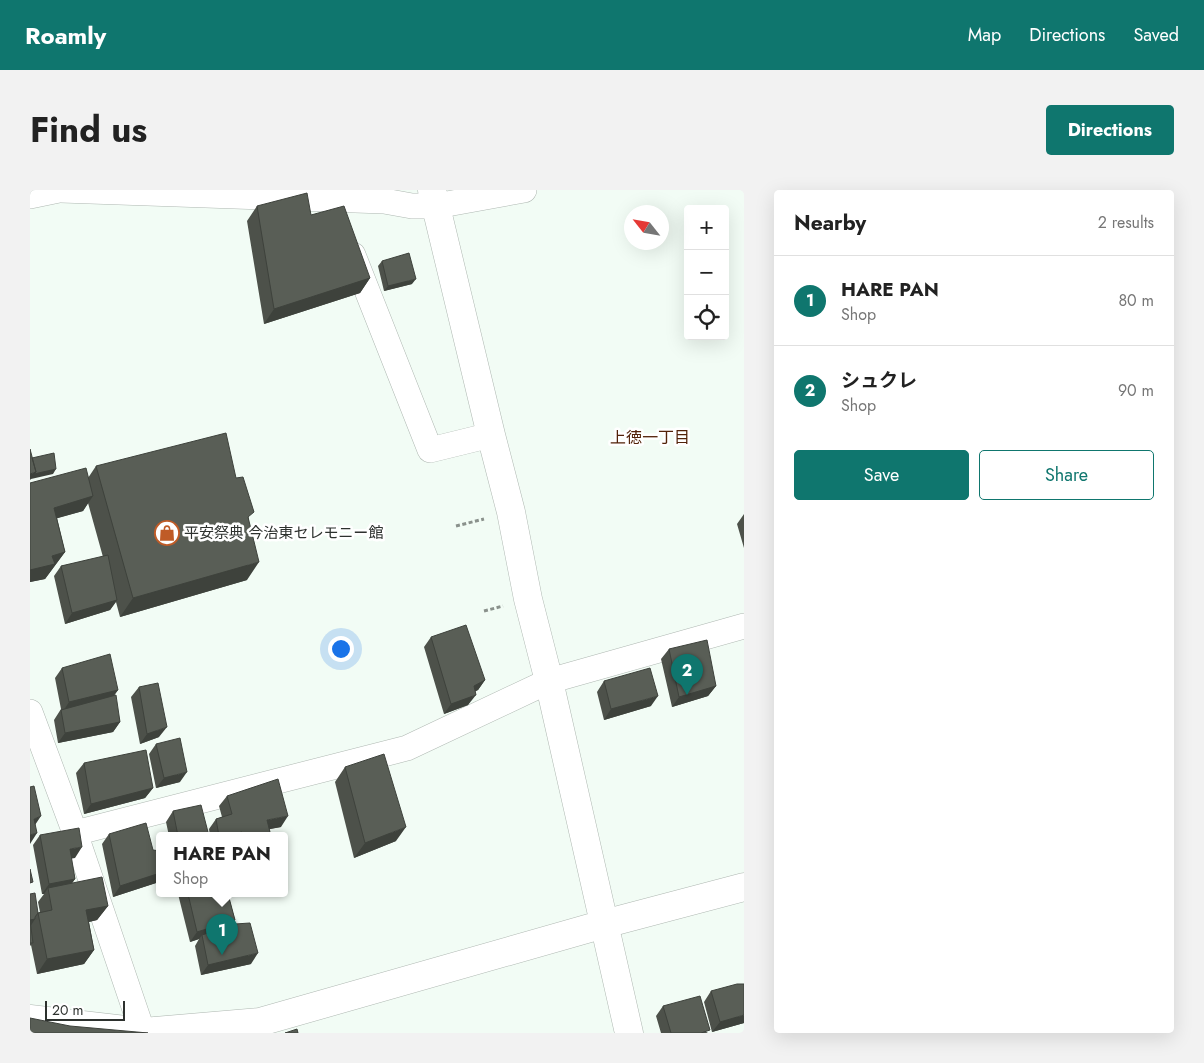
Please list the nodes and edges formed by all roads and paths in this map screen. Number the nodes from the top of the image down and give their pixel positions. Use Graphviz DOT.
graph roads {
  1 [pos="60,190"];
  2 [pos="524,190"];
  3 [pos="30,196"];
  4 [pos="434,198"];
  5 [pos="338,218"];
  6 [pos="491,434"];
  7 [pos="744,626"];
  8 [pos="549,681"];
  9 [pos="30,712"];
  10 [pos="75,833"];
  11 [pos="744,886"];
  12 [pos="604,924"];
  13 [pos="30,1019"];
  14 [pos="143,1033"];
  15 [pos="629,1033"];
  1 -- 3 [label="street"];
  1 -- 5 [label="street"];
  2 -- 4 [label="street"];
  4 -- 5 [label="street"];
  4 -- 6 [label="street"];
  5 -- 6 [label="street"];
  6 -- 8 [label="street"];
  7 -- 8 [label="street"];
  8 -- 10 [label="street"];
  8 -- 12 [label="street"];
  9 -- 10 [label="street"];
  10 -- 14 [label="street"];
  11 -- 12 [label="street"];
  12 -- 14 [label="street"];
  12 -- 15 [label="street"];
  13 -- 14 [label="street"];
}
